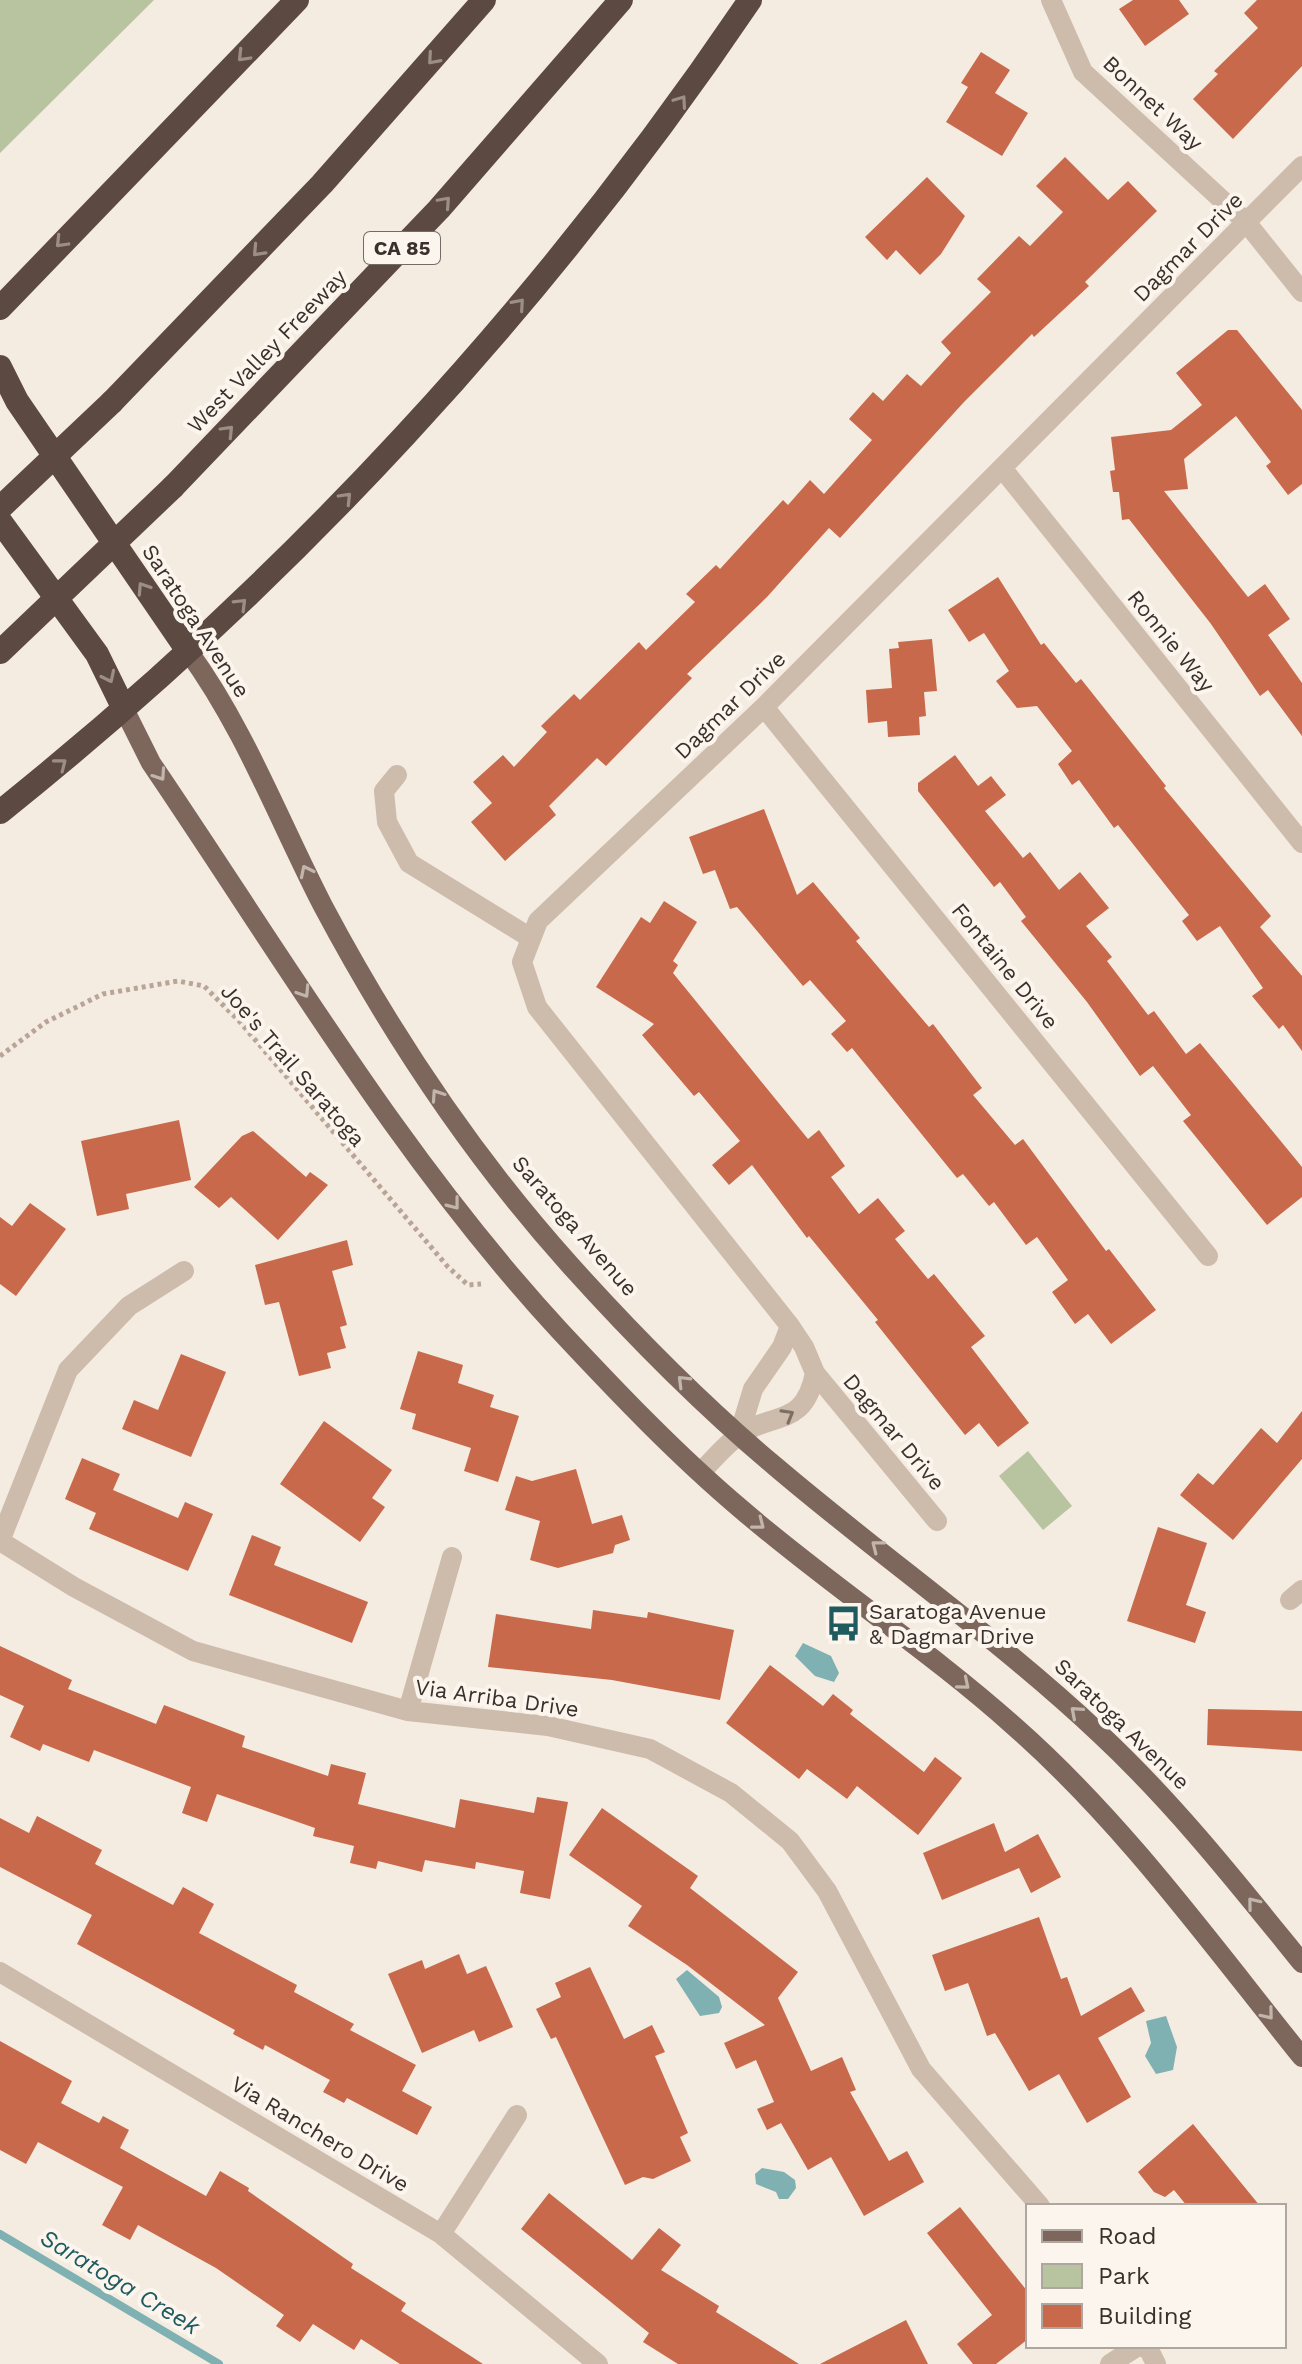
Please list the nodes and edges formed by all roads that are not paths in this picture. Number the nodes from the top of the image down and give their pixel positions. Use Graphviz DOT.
graph roads {
  1 [pos="297,0"];
  2 [pos="484,0"];
  3 [pos="621,0"];
  4 [pos="750,0"];
  5 [pos="1051,0"];
  6 [pos="1302,166"];
  7 [pos="1246,222"];
  8 [pos="1302,292"];
  9 [pos="0,308"];
  10 [pos="0,367"];
  11 [pos="1002,468"];
  12 [pos="0,508"];
  13 [pos="0,521"];
  14 [pos="188,651"];
  15 [pos="0,652"];
  16 [pos="123,707"];
  17 [pos="764,707"];
  18 [pos="397,775"];
  19 [pos="0,812"];
  20 [pos="1302,843"];
  21 [pos="529,937"];
  22 [pos="1208,1256"];
  23 [pos="184,1271"];
  24 [pos="790,1326"];
  25 [pos="815,1373"];
  26 [pos="739,1435"];
  27 [pos="701,1472"];
  28 [pos="937,1521"];
  29 [pos="0,1541"];
  30 [pos="452,1557"];
  31 [pos="408,1711"];
  32 [pos="1302,1963"];
  33 [pos="0,1972"];
  34 [pos="1302,2057"];
  35 [pos="517,2115"];
  36 [pos="1038,2204"];
  37 [pos="441,2234"];
  38 [pos="1135,2348"];
  39 [pos="598,2364"];
  40 [pos="1110,2364"];
  1 -- 9 [label="highway, one-way"];
  2 -- 12 [label="highway, one-way, bridge"];
  15 -- 3 [label="highway, West Valley Freeway / CA 85, one-way, bridge"];
  14 -- 4 [label="highway, one-way"];
  5 -- 7 [label="street, Bonnet Way"];
  6 -- 7 [label="street, Dagmar Drive"];
  7 -- 8 [label="street, Bonnet Way"];
  7 -- 11 [label="street, Dagmar Drive"];
  14 -- 10 [label="highway, Saratoga Avenue, one-way"];
  11 -- 17 [label="street, Dagmar Drive"];
  11 -- 20 [label="street, Ronnie Way"];
  13 -- 16 [label="highway, one-way"];
  14 -- 16 [label="highway"];
  26 -- 14 [label="main road, Saratoga Avenue, one-way"];
  19 -- 16 [label="highway, one-way"];
  16 -- 27 [label="main road, one-way"];
  17 -- 21 [label="street, Dagmar Drive"];
  17 -- 22 [label="street, Fontaine Drive"];
  18 -- 21 [label="street"];
  21 -- 24 [label="street, Dagmar Drive"];
  23 -- 29 [label="street"];
  24 -- 25 [label="street, Dagmar Drive"];
  24 -- 26 [label="street, Dagmar Drive"];
  26 -- 25 [label="street, Dagmar Drive, one-way"];
  25 -- 28 [label="street, Dagmar Drive"];
  26 -- 27 [label="street, Dagmar Drive"];
  32 -- 26 [label="main road, Saratoga Avenue, one-way"];
  27 -- 34 [label="main road, one-way"];
  29 -- 31 [label="street, Via Arriba Drive"];
  30 -- 31 [label="street"];
  31 -- 36 [label="street, Via Arriba Drive"];
  33 -- 37 [label="street, Via Ranchero Drive"];
  35 -- 37 [label="street"];
  37 -- 39 [label="street, Via Ranchero Drive"];
  38 -- 40 [label="street"];
}
